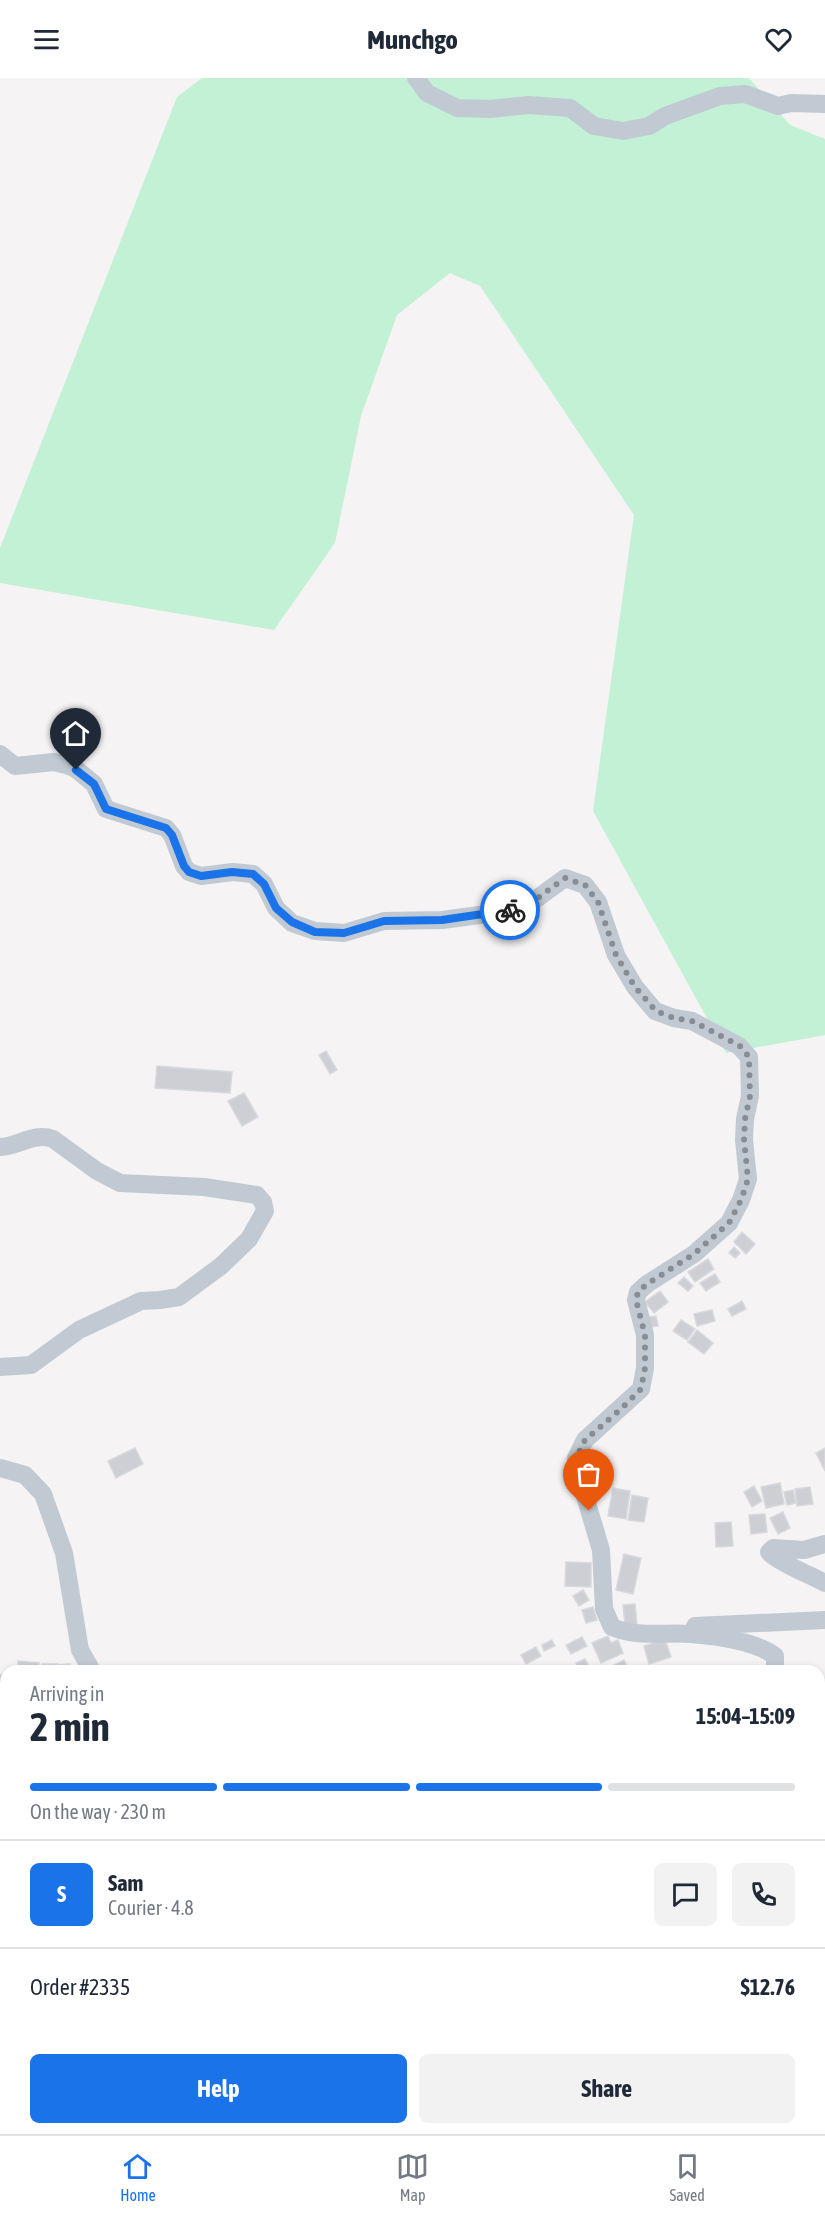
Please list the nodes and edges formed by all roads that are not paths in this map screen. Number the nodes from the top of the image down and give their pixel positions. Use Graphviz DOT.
graph roads {
  1 [pos="416,78"];
  2 [pos="825,104"];
  3 [pos="0,754"];
  4 [pos="0,1147"];
  5 [pos="0,1367"];
  6 [pos="0,1468"];
  7 [pos="825,1544"];
  8 [pos="825,1583"];
  9 [pos="825,1620"];
  10 [pos="691,1634"];
  11 [pos="89,1665"];
  12 [pos="775,1665"];
  1 -- 2 [label="street"];
  3 -- 10 [label="street"];
  4 -- 5 [label="street"];
  6 -- 11 [label="street"];
  7 -- 8 [label="street"];
  9 -- 10 [label="street"];
  10 -- 12 [label="street"];
}
